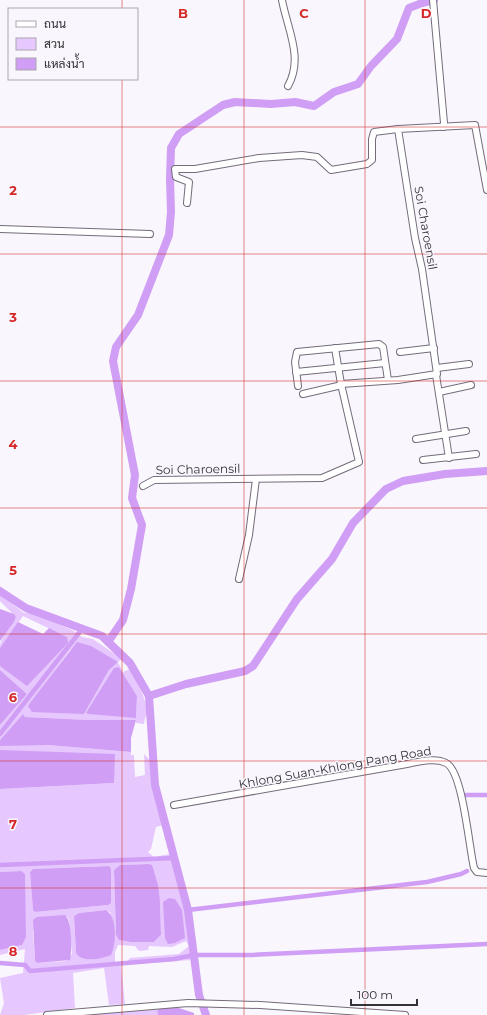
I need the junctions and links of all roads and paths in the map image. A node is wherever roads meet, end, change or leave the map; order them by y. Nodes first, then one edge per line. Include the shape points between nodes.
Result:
1 (282, 0) edge
2 (433, 1) edge
3 (288, 86) dead end
4 (443, 127) junction
5 (398, 129) junction
6 (487, 190) edge
7 (187, 203) dead end
8 (0, 229) edge
9 (150, 234) dead end
10 (335, 348) junction
11 (434, 348) junction
12 (400, 352) dead end
13 (386, 363) junction
14 (469, 364) dead end
15 (338, 368) junction
16 (296, 372) junction
17 (436, 372) junction
18 (388, 380) junction
19 (341, 385) junction
20 (471, 385) dead end
21 (298, 386) dead end
22 (439, 392) junction
23 (303, 394) dead end
24 (466, 431) dead end
25 (446, 435) junction
26 (416, 439) dead end
27 (476, 454) dead end
28 (449, 458) junction
29 (423, 460) dead end
30 (256, 479) junction
31 (143, 486) dead end
32 (240, 579) dead end
33 (174, 805) dead end
34 (487, 873) edge
35 (46, 1015) edge
36 (405, 1015) edge

1 - 3 street via 290,27 295,67 295,74
2 - 4 street
4 - 5 street
4 - 6 street via 476,125
5 - 7 street via 374,132 372,160 367,164 331,170 317,157 302,155 259,158 195,169 175,169 176,177 189,182
5 - 11 street, Soi Charoensil
8 - 9 street
10 - 13 street via 380,344
10 - 15 street
10 - 16 street via 297,352
11 - 12 street
11 - 17 street, Soi Charoensil
13 - 15 street
13 - 18 street
14 - 17 street
15 - 16 street
15 - 19 street
16 - 21 street
17 - 18 street
17 - 22 street, Soi Charoensil
18 - 19 street
19 - 23 street
19 - 30 street, Soi Charoensil via 359,462 327,477
20 - 22 street
22 - 25 street, Soi Charoensil
24 - 25 street
25 - 26 street
25 - 28 street, Soi Charoensil
27 - 28 street
28 - 29 street
30 - 31 street, Soi Charoensil via 154,480
30 - 32 street, Soi Charoensil
33 - 34 street, Khlong Suan-Khlong Pang Road via 407,764 445,762 454,771 460,790 474,868 478,872
35 - 36 street via 188,1003

